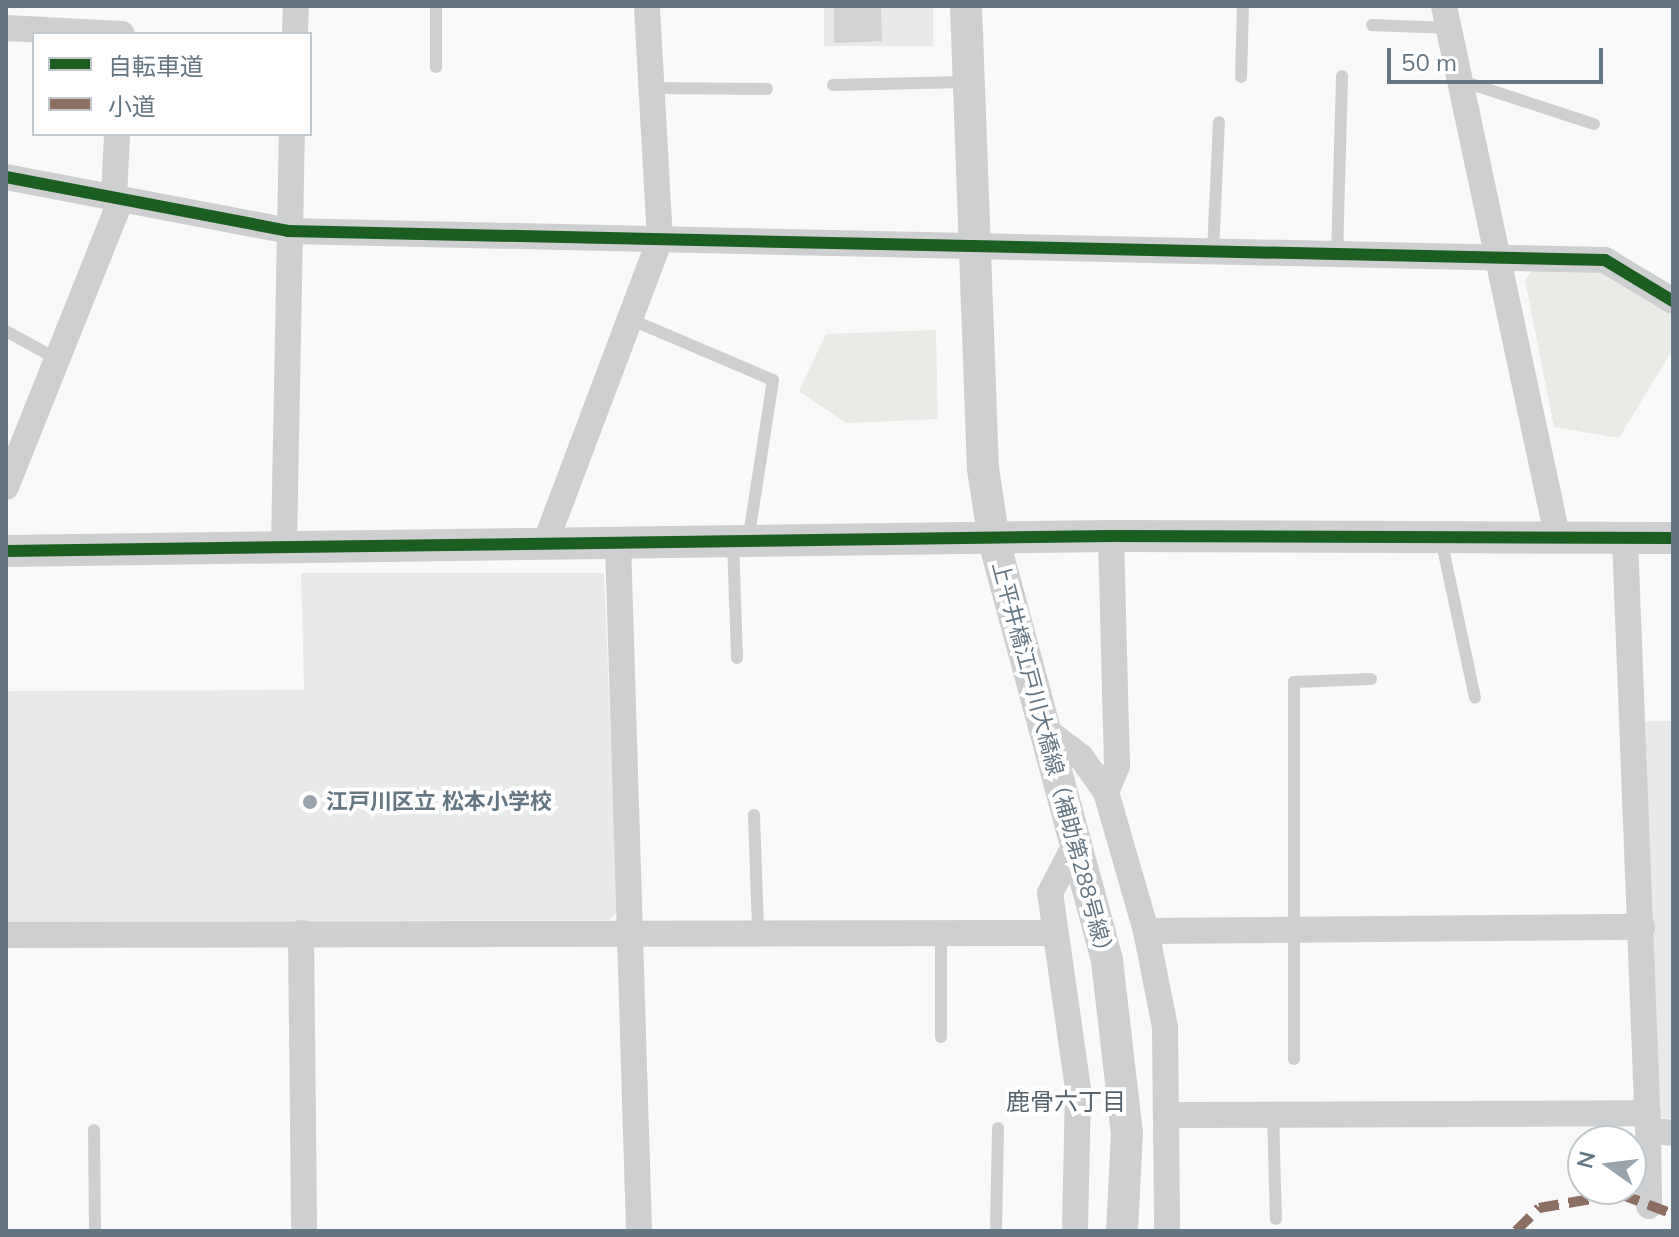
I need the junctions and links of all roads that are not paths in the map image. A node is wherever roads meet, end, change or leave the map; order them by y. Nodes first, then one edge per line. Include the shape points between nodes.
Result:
1 (296, 6) edge
2 (436, 6) edge
3 (647, 6) edge
4 (966, 6) edge
5 (1243, 6) edge
6 (1446, 17) edge
7 (1372, 25) dead end
8 (6, 28) edge
9 (83, 32) edge
10 (295, 32) edge
11 (436, 67) dead end
12 (1342, 76) dead end
13 (1241, 77) dead end
14 (1459, 80) junction
15 (968, 82) junction
16 (833, 85) dead end
17 (650, 88) junction
18 (767, 89) dead end
19 (1219, 122) dead end
20 (1594, 124) dead end
21 (117, 136) edge
22 (292, 136) edge
23 (6, 177) edge
24 (118, 198) junction
25 (288, 231) junction
26 (660, 240) junction
27 (974, 246) junction
28 (1213, 253) junction
29 (1498, 255) junction
30 (1337, 256) junction
31 (1673, 301) edge
32 (632, 320) junction
33 (6, 331) edge
34 (57, 359) junction
35 (6, 487) edge
36 (1111, 536) junction
37 (1673, 538) edge
38 (1441, 539) junction
39 (1558, 540) junction
40 (1625, 540) junction
41 (546, 541) junction
42 (994, 541) junction
43 (740, 542) junction
44 (618, 543) junction
45 (284, 544) junction
46 (6, 551) edge
47 (737, 658) dead end
48 (1371, 679) dead end
49 (1475, 697) dead end
50 (1046, 730) junction
51 (1106, 792) junction
52 (754, 815) dead end
53 (1076, 843) junction
54 (1642, 927) junction
55 (1293, 928) junction
56 (1146, 931) junction
57 (628, 932) junction
58 (758, 932) junction
59 (941, 932) junction
60 (301, 933) junction
61 (1053, 933) junction
62 (6, 935) edge
63 (941, 1037) dead end
64 (1294, 1059) dead end
65 (1273, 1114) junction
66 (1171, 1115) junction
67 (1656, 1125) edge
68 (998, 1128) dead end
69 (94, 1130) dead end
70 (1649, 1206) dead end
71 (1276, 1219) dead end
72 (1122, 1229) edge
73 (95, 1231) edge
74 (304, 1231) edge
75 (639, 1231) edge
76 (996, 1231) edge
77 (1075, 1231) edge
78 (1167, 1231) edge

1 - 10 street
2 - 11 lane
3 - 17 street
4 - 15 street, 上平井橋江戸川大橋線（補助第288号線）
5 - 13 lane
6 - 7 lane
6 - 14 street
8 - 9 street
12 - 30 lane
14 - 20 lane
14 - 29 street
15 - 16 lane
15 - 27 street, 上平井橋江戸川大橋線（補助第288号線）
17 - 18 lane
17 - 26 street
19 - 28 lane
21 - 24 street
22 - 25 street
23 - 24 street
24 - 25 street
24 - 34 street
25 - 26 street
25 - 45 street
26 - 27 street
26 - 32 street
27 - 28 street
27 - 42 street, 上平井橋江戸川大橋線（補助第288号線） via 983,469
28 - 30 street
29 - 30 street
29 - 31 street via 1605,260
29 - 39 street
32 - 41 street
32 - 43 lane via 773,380
33 - 34 lane
34 - 35 street
36 - 38 street
36 - 42 street
36 - 51 street via 1117,766
37 - 40 street
38 - 39 street
38 - 49 lane
39 - 40 street
40 - 54 street
41 - 44 street
41 - 45 street
42 - 43 street
42 - 50 street, 上平井橋江戸川大橋線（補助第288号線）
43 - 44 street
43 - 47 lane
44 - 57 street
45 - 46 street
48 - 55 lane via 1294,682
50 - 51 street via 1081,757
50 - 53 street, 上平井橋江戸川大橋線（補助第288号線）
51 - 56 street
52 - 58 lane
53 - 61 street via 1050,893
53 - 72 street, 上平井橋江戸川大橋線（補助第288号線） via 1119,1045 1127,1133
54 - 55 street
54 - 67 street
55 - 56 street
55 - 64 lane
56 - 66 street via 1165,1027
57 - 58 street
57 - 60 street
57 - 75 street
58 - 59 street
59 - 61 street
59 - 63 lane
60 - 62 street
60 - 74 street
61 - 77 street via 1078,1089
65 - 66 street
65 - 67 street
65 - 71 lane
66 - 78 street
67 - 70 street
68 - 76 lane
69 - 73 lane

